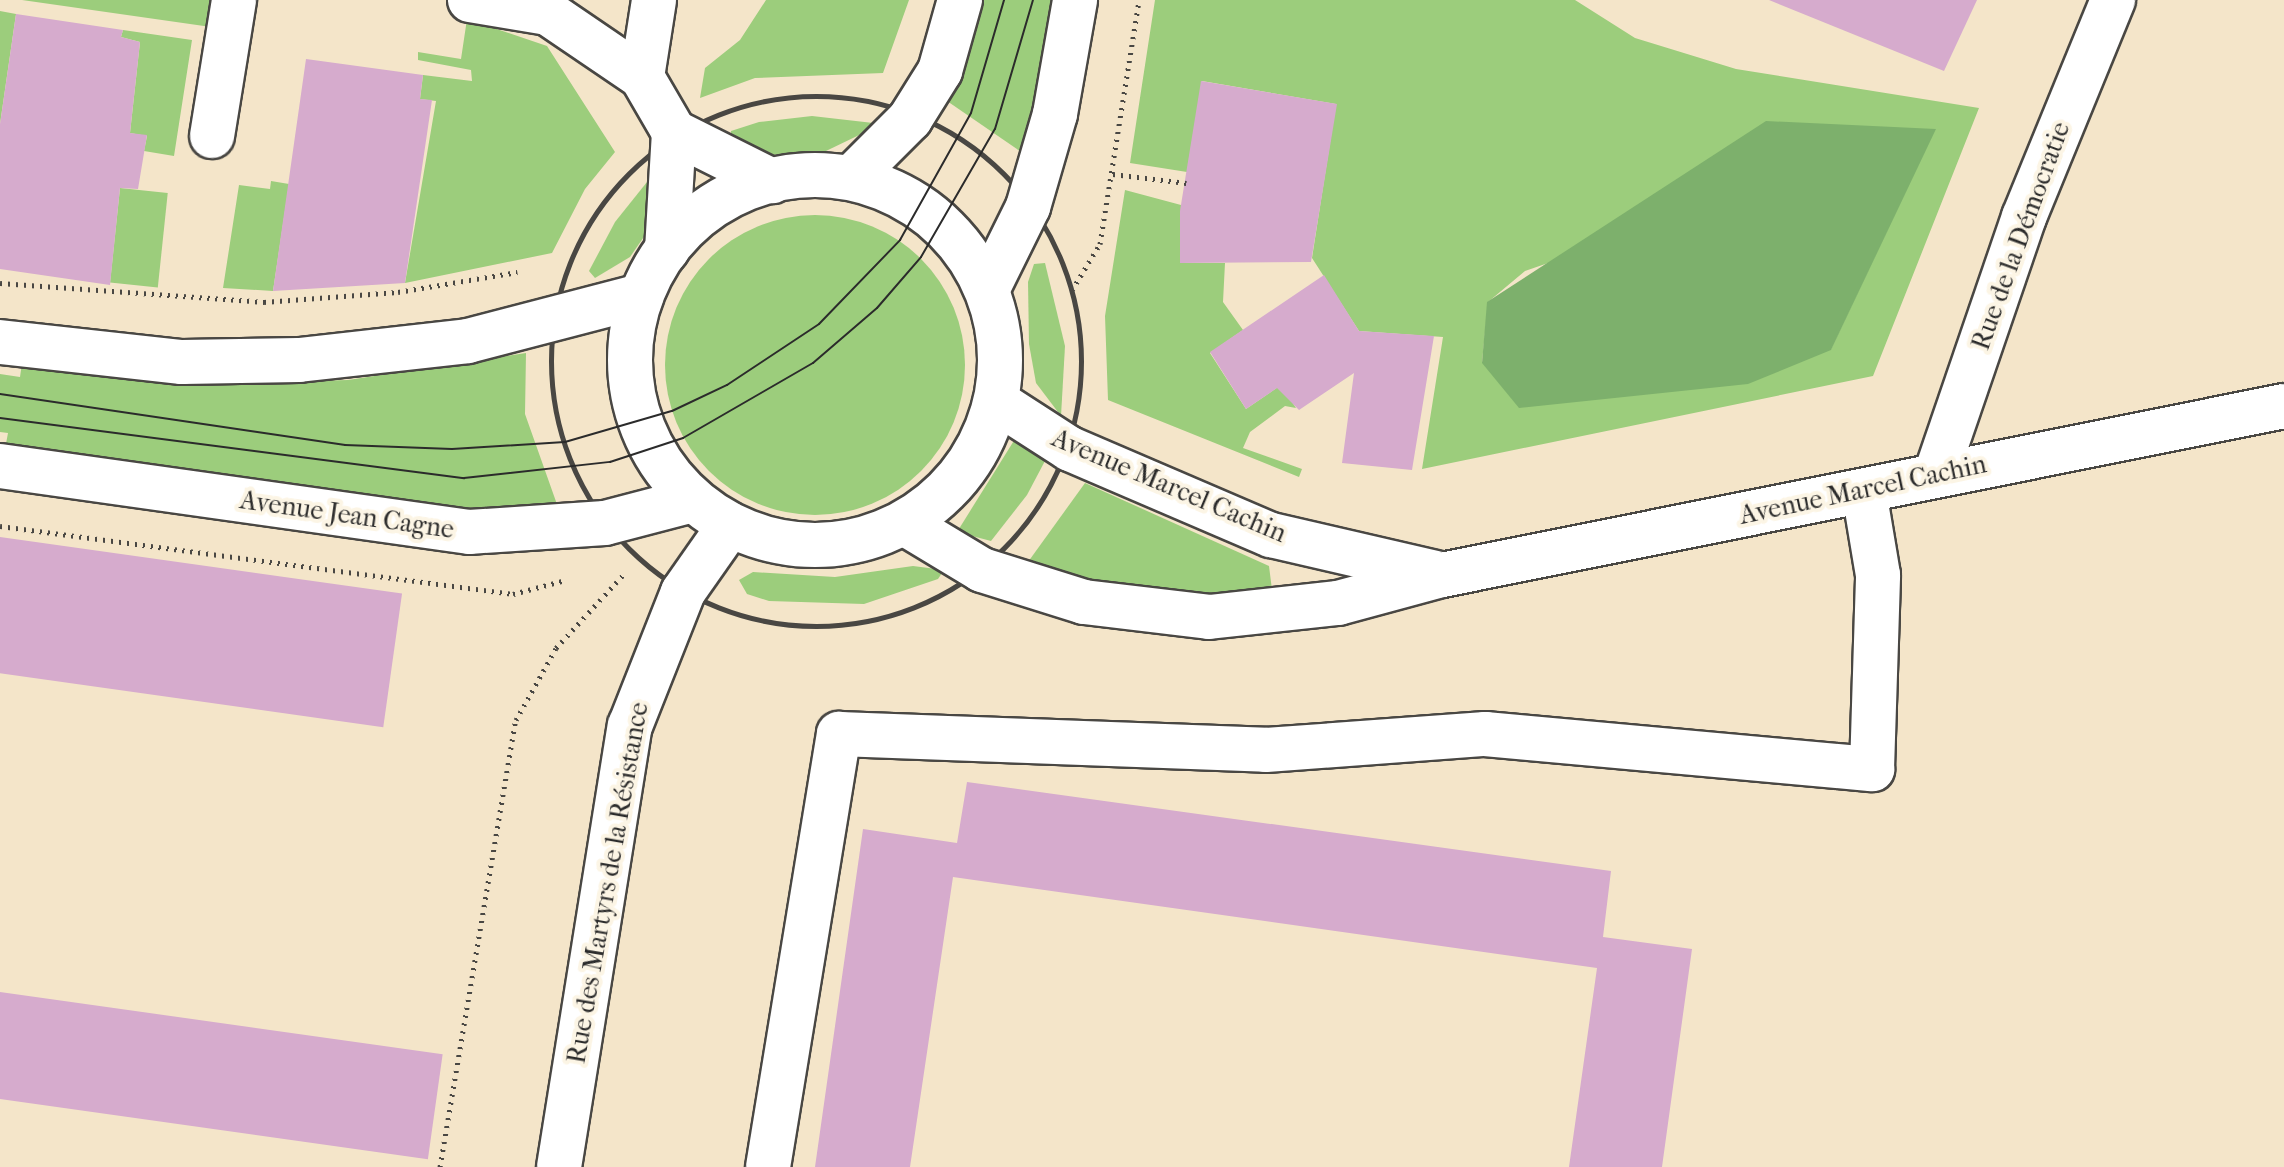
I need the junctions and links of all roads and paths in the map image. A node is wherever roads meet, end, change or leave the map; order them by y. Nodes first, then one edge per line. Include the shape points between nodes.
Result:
1 (234, 0) edge
2 (470, 0) edge
3 (654, 0) edge
4 (960, 0) edge
5 (1075, 0) edge
6 (1139, 0) edge
7 (2113, 0) edge
8 (642, 77) junction
9 (910, 119) junction
10 (674, 132) junction
11 (212, 136) dead end
12 (1113, 174) junction
13 (853, 176) junction
14 (772, 181) junction
15 (1186, 183) dead end
16 (1028, 207) junction
17 (667, 250) junction
18 (569, 263) junction
19 (553, 265) dead end
20 (522, 271) dead end
21 (0, 283) edge
22 (987, 290) junction
23 (1072, 290) junction
24 (641, 296) junction
25 (560, 318) junction
26 (0, 342) edge
27 (997, 402) junction
28 (2284, 406) edge
29 (1070, 449) junction
30 (0, 466) edge
31 (1936, 474) junction
32 (1864, 491) junction
33 (693, 500) junction
34 (605, 523) junction
35 (904, 523) junction
36 (730, 525) junction
37 (636, 560) junction
38 (982, 570) junction
39 (1442, 575) junction
40 (683, 592) junction
41 (440, 1167) edge
42 (559, 1167) edge
43 (768, 1167) edge

1 - 11 street
2 - 8 street via 548,13
3 - 8 street
4 - 9 street via 940,71
5 - 16 street via 1055,114
6 - 12 path
7 - 31 street, Rue de la Démocratie via 2024,217
8 - 10 street
9 - 10 path via 887,98 791,94 719,110
9 - 13 street
9 - 16 path via 968,150
10 - 14 street
10 - 17 street
10 - 18 path via 612,185
12 - 15 path
12 - 23 path via 1100,244
13 - 14 street
13 - 22 street via 932,217
14 - 17 street via 705,212
16 - 22 street
16 - 23 path
17 - 24 street
18 - 19 path
18 - 25 path
20 - 21 path via 398,292 264,302
22 - 27 street via 1000,345
23 - 29 path via 1082,383
24 - 25 street
24 - 33 street via 630,339 636,411 663,464
25 - 26 street via 468,341 299,360 182,362
25 - 34 path via 553,388 560,421
27 - 29 street, Avenue Marcel Cachin
27 - 35 street via 963,472
28 - 31 street, Avenue Marcel Cachin
29 - 38 path via 1039,509
29 - 39 street, Avenue Marcel Cachin via 1271,535
30 - 34 street, Avenue Jean Cagne via 469,532
31 - 32 street, Avenue Marcel Cachin
32 - 39 street, Avenue Marcel Cachin
32 - 43 street via 1878,575 1872,769 1485,734 1266,750 839,734
33 - 34 street, Avenue Jean Cagne
33 - 36 street
34 - 37 path
35 - 36 street via 818,546 773,541
35 - 38 street, Avenue Marcel Cachin
36 - 40 street, Rue des Martyrs de la Résistance
37 - 40 path
37 - 41 path via 556,648 516,720
38 - 39 street, Avenue Marcel Cachin via 1084,602 1209,617 1338,603
38 - 40 path via 917,607 850,623 788,622
40 - 42 street, Rue des Martyrs de la Résistance via 630,726

